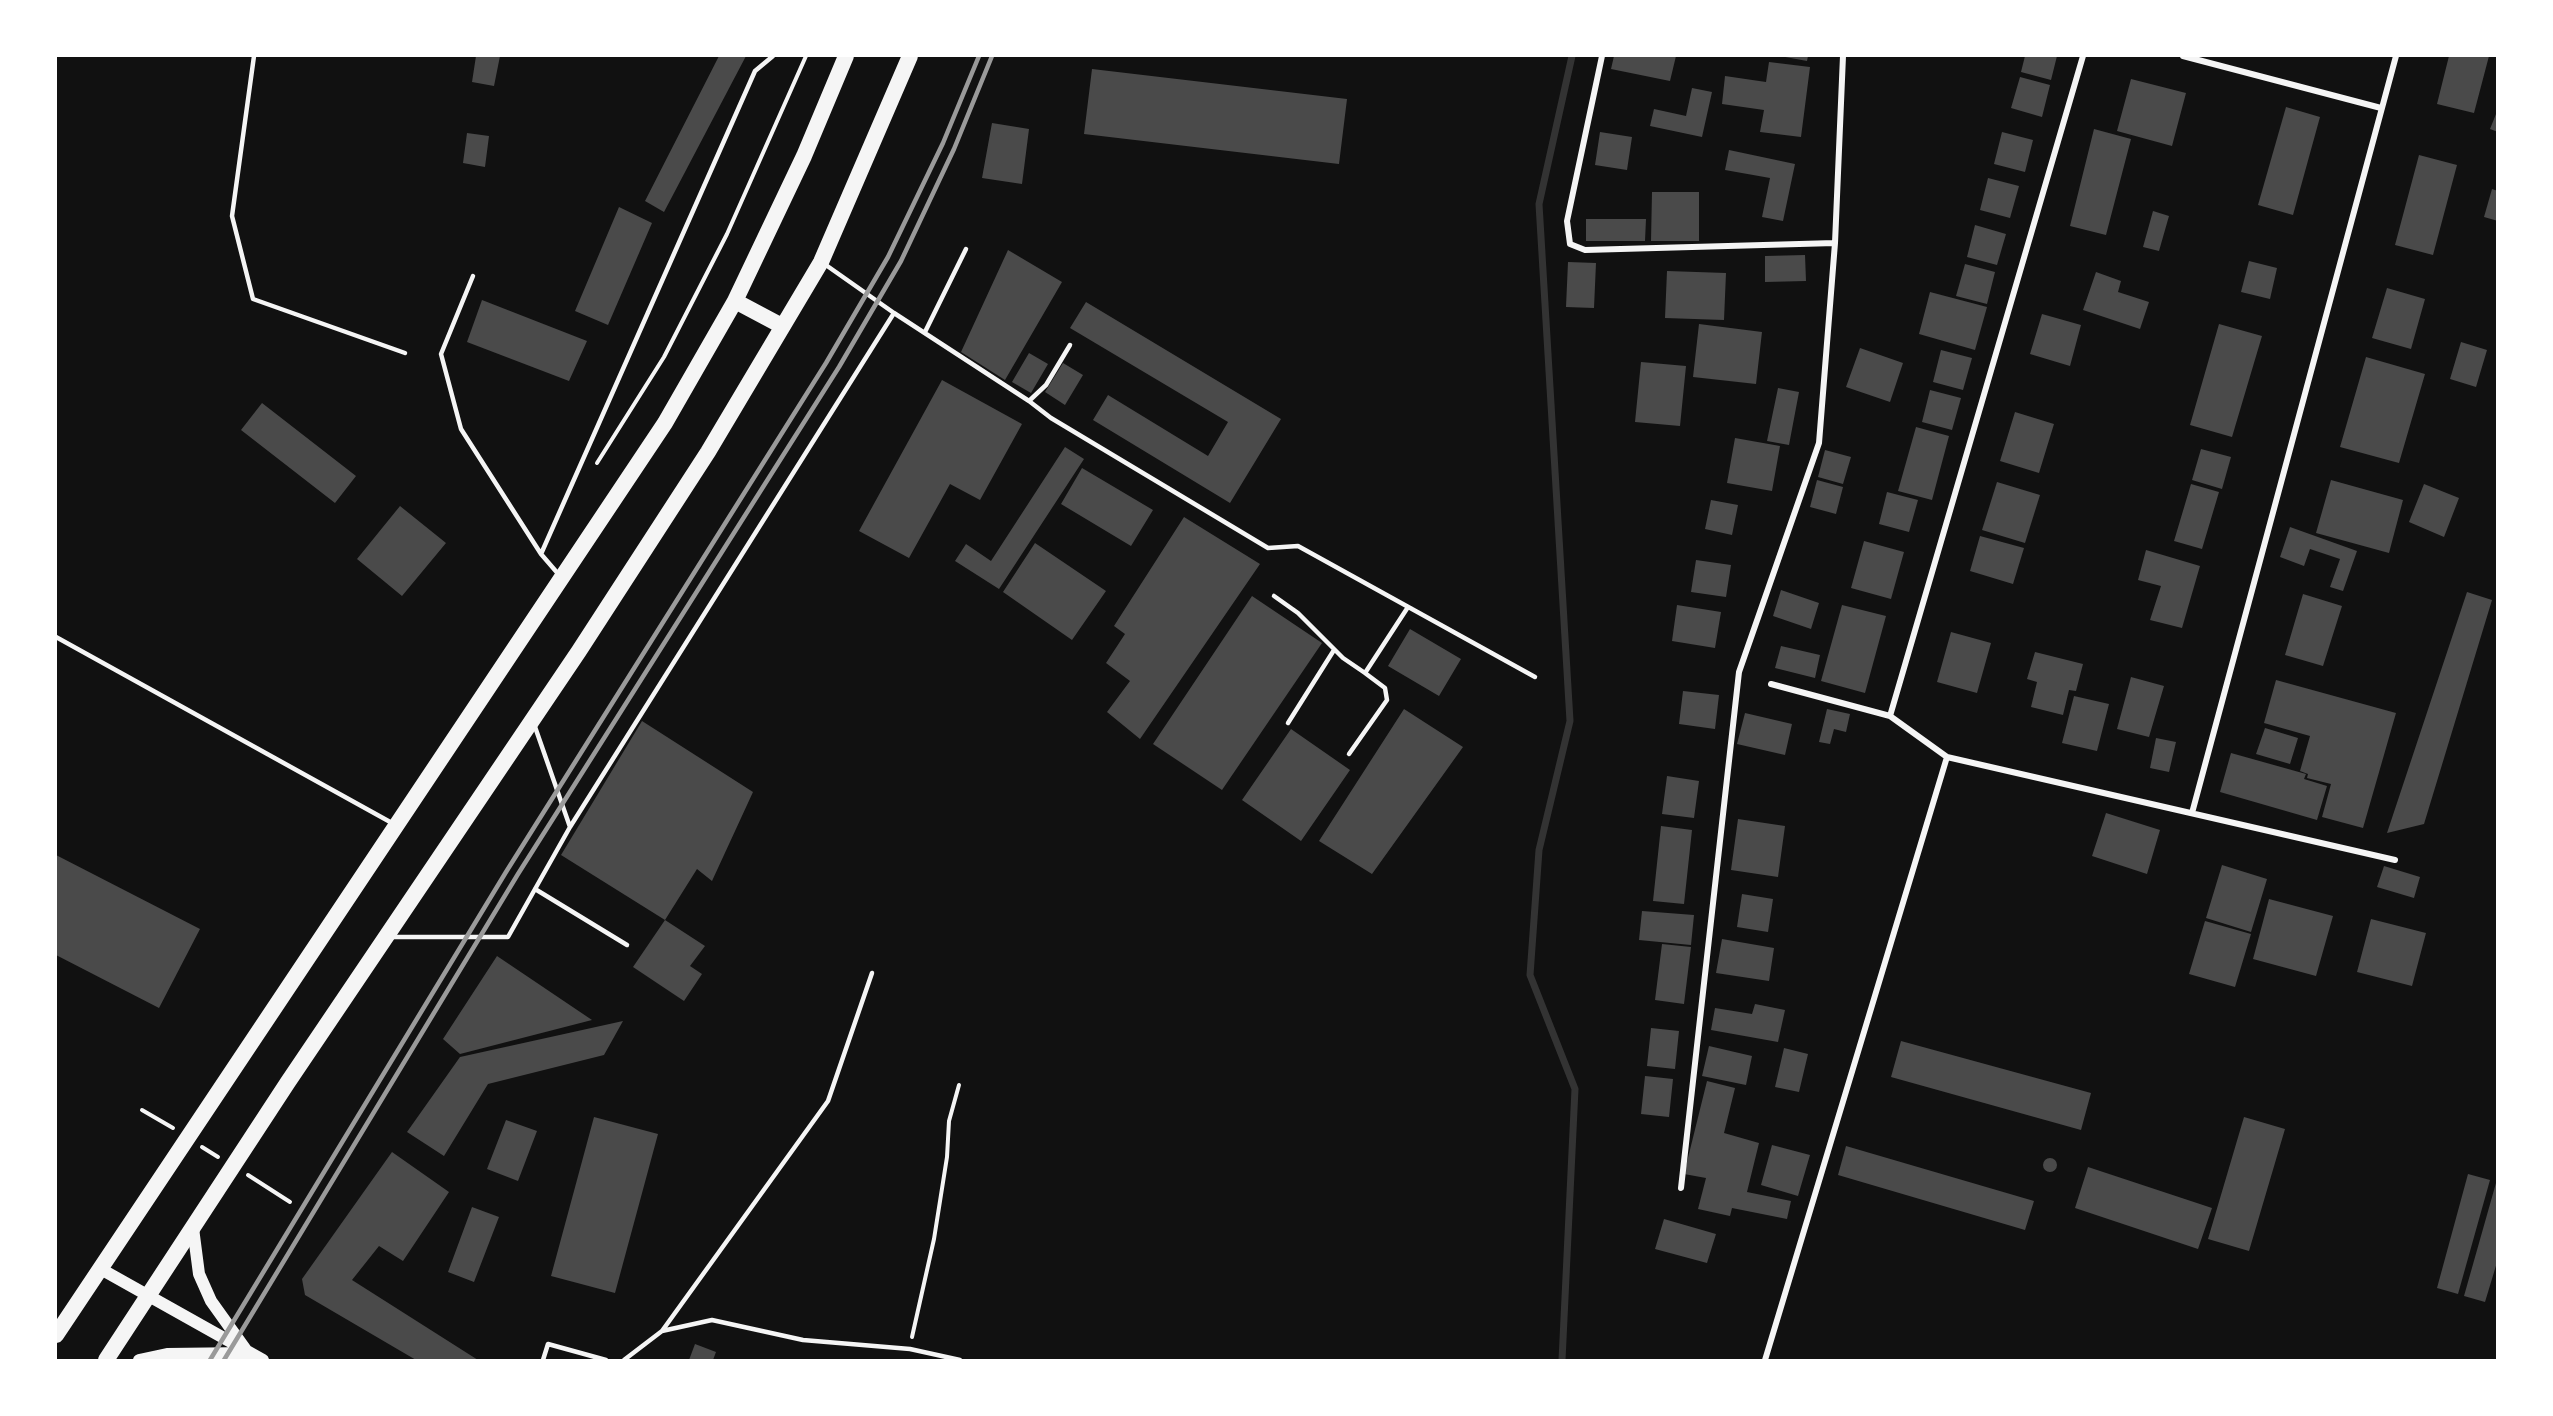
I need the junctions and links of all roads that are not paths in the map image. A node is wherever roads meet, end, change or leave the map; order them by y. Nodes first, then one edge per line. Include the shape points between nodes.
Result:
1 (254, 56) edge
2 (773, 56) edge
3 (846, 56) edge
4 (910, 56) edge
5 (1602, 56) edge
6 (1843, 56) edge
7 (2083, 56) edge
8 (2183, 56) edge
9 (2396, 56) edge
10 (2381, 108) junction
11 (1835, 243) junction
12 (966, 249) dead end
13 (822, 262) junction
14 (473, 276) dead end
15 (735, 301) junction
16 (894, 313) junction
17 (782, 326) junction
18 (925, 332) junction
19 (1070, 345) dead end
20 (405, 353) dead end
21 (1029, 401) junction
22 (541, 554) junction
23 (562, 578) junction
24 (1274, 596) dead end
25 (1408, 607) junction
26 (56, 637) edge
27 (1334, 650) junction
28 (1365, 673) junction
29 (1535, 678) dead end
30 (1771, 684) dead end
31 (1890, 716) junction
32 (532, 719) junction
33 (1288, 723) dead end
34 (1349, 753) dead end
35 (1947, 757) junction
36 (2192, 813) junction
37 (396, 826) junction
38 (570, 827) junction
39 (2395, 860) dead end
40 (535, 889) junction
41 (385, 938) junction
42 (627, 945) dead end
43 (872, 973) dead end
44 (1681, 1188) dead end
45 (193, 1228) junction
46 (99, 1268) junction
47 (148, 1296) junction
48 (662, 1331) junction
49 (56, 1335) edge
50 (249, 1353) junction
51 (106, 1360) edge
52 (139, 1360) edge
53 (263, 1360) edge
54 (543, 1360) edge
55 (606, 1360) edge
56 (624, 1360) edge
57 (960, 1360) edge
58 (1766, 1360) edge

1 - 20 lane via 232,216 253,299
2 - 22 lane via 754,71
3 - 15 highway via 804,156
4 - 13 highway
5 - 11 street via 1567,221 1570,244 1585,250
6 - 11 street
7 - 31 street
8 - 10 street
9 - 10 street
10 - 36 street
11 - 44 street via 1819,443 1739,672
12 - 18 lane
13 - 16 lane
13 - 17 highway
14 - 22 lane via 441,354 461,429
15 - 17 highway
15 - 23 highway via 665,423
16 - 18 lane
16 - 38 lane
17 - 32 highway via 708,452
18 - 21 lane
19 - 21 lane via 1046,385
21 - 25 lane via 1268,548 1298,546
22 - 23 lane
23 - 37 highway
24 - 27 lane via 1298,613
25 - 28 lane
25 - 29 lane
26 - 37 lane
27 - 28 lane
27 - 33 lane
28 - 34 lane via 1385,687 1387,700
30 - 31 street
31 - 35 street
32 - 38 lane
32 - 41 highway
35 - 36 street
35 - 58 street
36 - 39 street
37 - 46 highway
38 - 40 lane
40 - 41 lane via 508,937
40 - 42 lane
41 - 45 highway
43 - 48 lane via 828,1101
45 - 47 highway
45 - 50 main road via 199,1274 211,1301
46 - 47 main road
46 - 49 highway
47 - 50 main road
47 - 51 highway
48 - 56 lane
48 - 57 lane via 712,1320 803,1341 910,1349
50 - 52 main road via 167,1354
50 - 53 main road
54 - 55 lane via 548,1344

